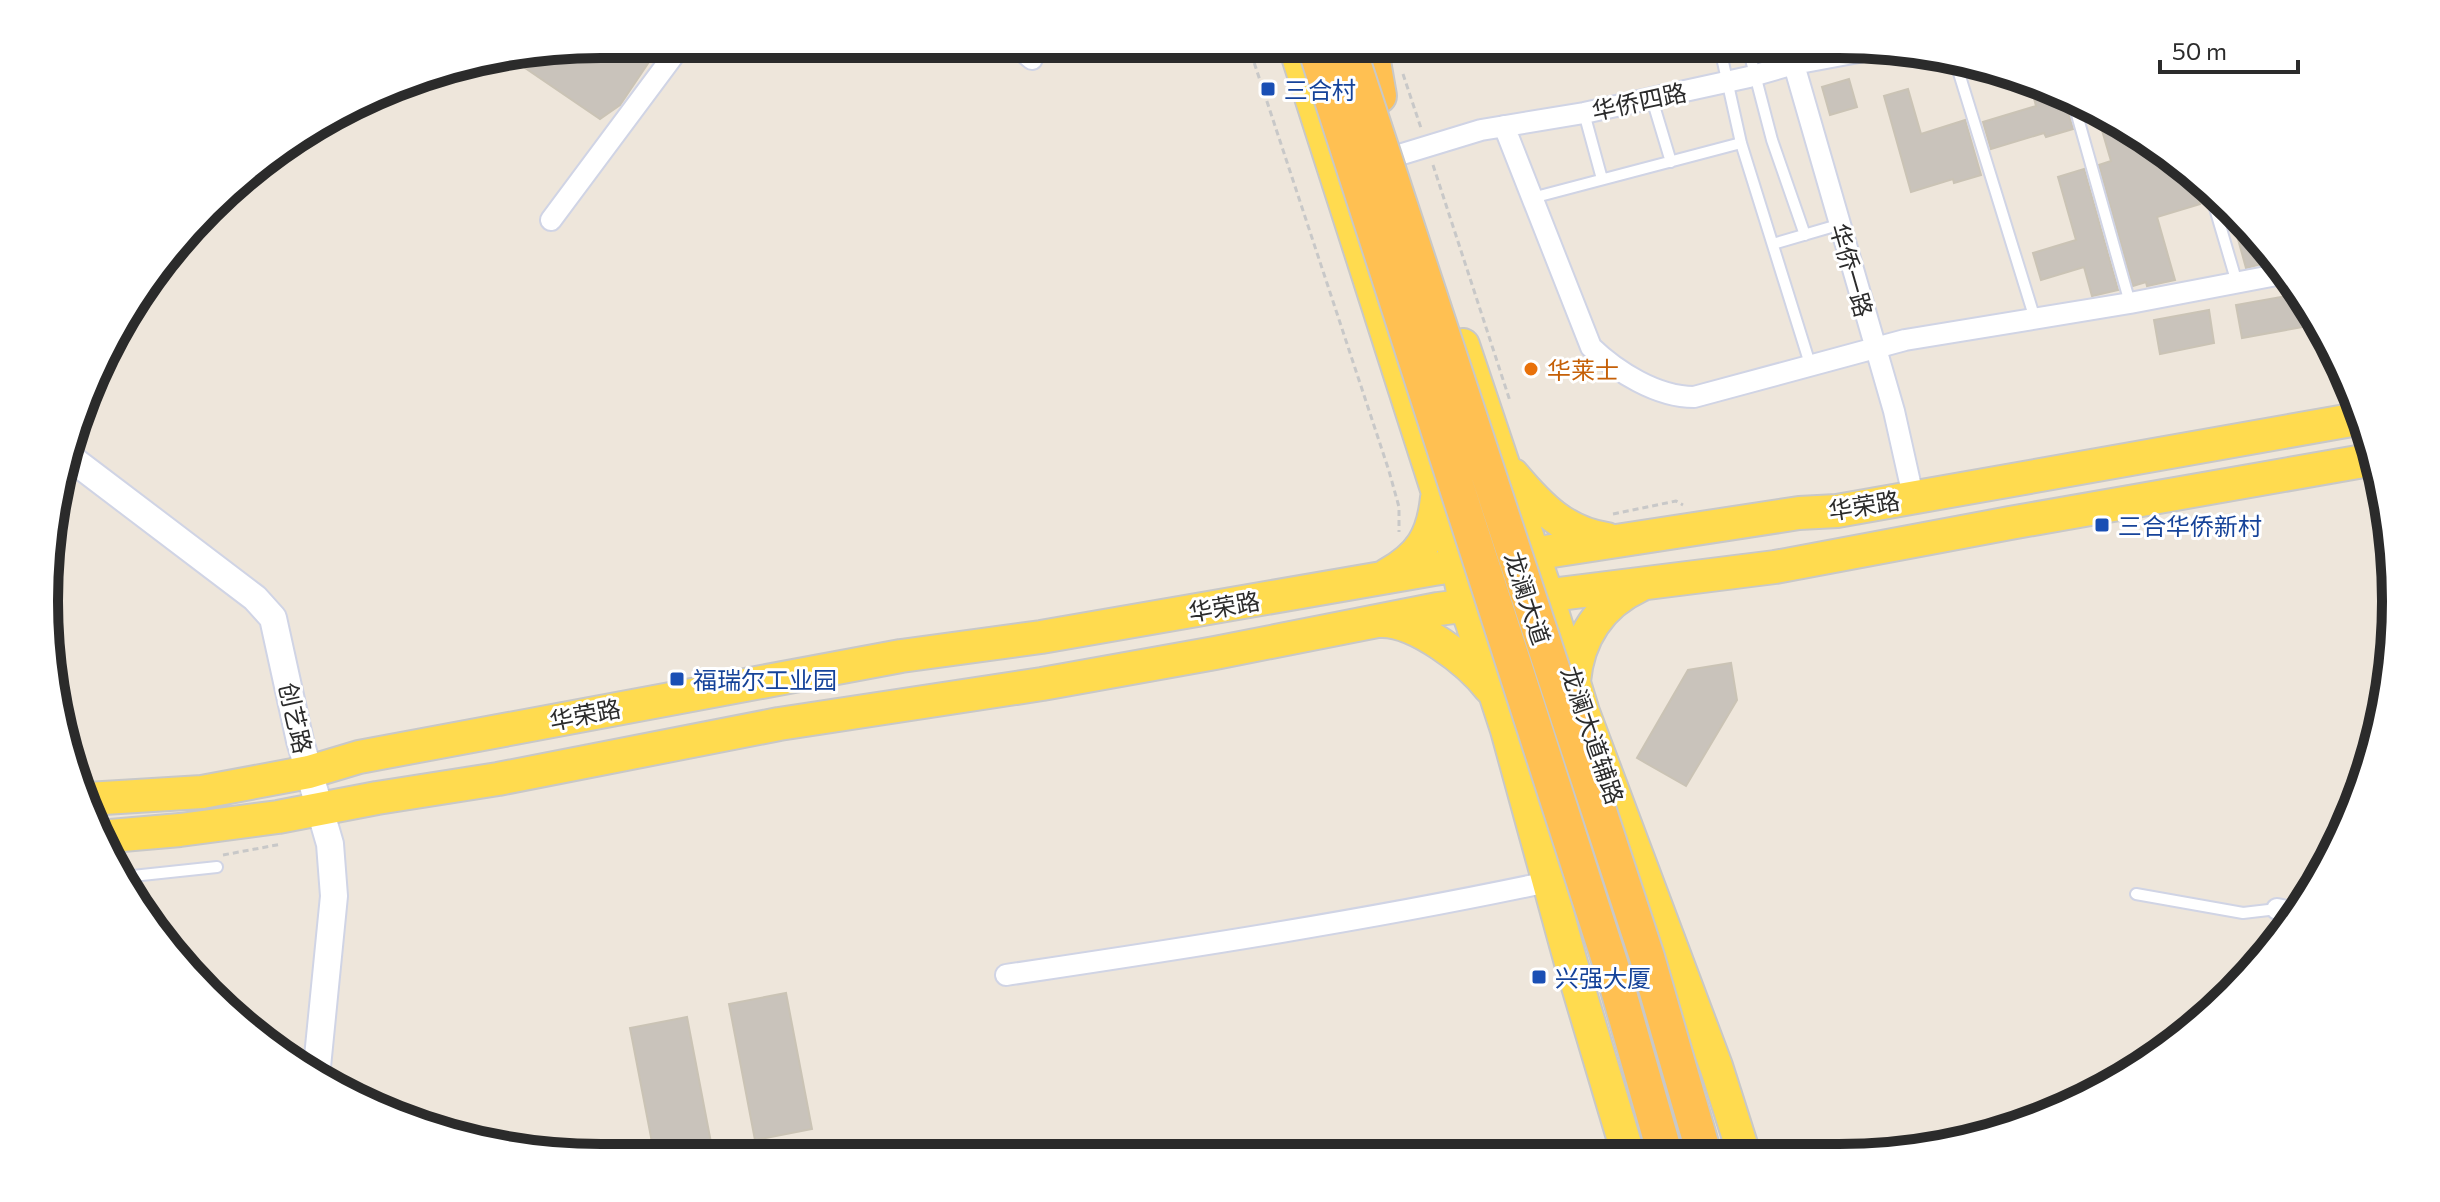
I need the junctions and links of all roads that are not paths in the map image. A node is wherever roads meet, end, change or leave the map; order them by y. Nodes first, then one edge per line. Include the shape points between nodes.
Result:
1 (672, 58) edge
2 (1298, 58) edge
3 (1319, 58) edge
4 (1354, 58) edge
5 (1357, 58) edge
6 (1372, 58) edge
7 (1722, 58) edge
8 (1750, 58) edge
9 (1792, 58) edge
10 (1826, 58) edge
11 (1794, 64) junction
12 (1958, 71) edge
13 (1754, 76) junction
14 (1728, 82) junction
15 (1379, 96) junction
16 (1652, 99) junction
17 (1584, 113) junction
18 (2076, 113) edge
19 (1504, 126) junction
20 (1741, 143) junction
21 (1399, 155) junction
22 (1671, 162) junction
23 (1602, 179) junction
24 (1532, 198) junction
25 (2216, 210) edge
26 (551, 220) dead end
27 (1838, 225) junction
28 (1805, 235) junction
29 (1773, 244) junction
30 (2274, 276) edge
31 (2237, 283) junction
32 (2130, 303) junction
33 (2035, 319) junction
34 (1875, 348) junction
35 (1810, 364) junction
36 (2351, 420) edge
37 (2363, 461) edge
38 (76, 462) edge
39 (1505, 467) junction
40 (1437, 494) junction
41 (1913, 496) junction
42 (1610, 529) junction
43 (1533, 555) junction
44 (1458, 566) junction
45 (1381, 579) junction
46 (1644, 584) junction
47 (1547, 595) junction
48 (1466, 605) junction
49 (1375, 621) junction
50 (1493, 692) junction
51 (1578, 698) junction
52 (1507, 730) junction
53 (309, 772) junction
54 (95, 799) edge
55 (318, 810) junction
56 (112, 836) edge
57 (218, 861) road end
58 (133, 875) edge
59 (1548, 882) junction
60 (2136, 894) dead end
61 (2284, 911) edge
62 (1006, 975) dead end
63 (317, 1064) edge
64 (1625, 1144) edge
65 (1662, 1144) edge
66 (1701, 1144) edge
67 (1741, 1144) edge

1 - 26 street
2 - 40 main road
3 - 65 highway, 龙澜大道, bridge via 1613,972
4 - 66 highway, 龙澜大道, bridge via 1647,957
5 - 15 main road, 龙澜大道辅路
6 - 15 highway
7 - 14 lane
8 - 13 lane
9 - 11 street, 华侨一路
10 - 11 street, 华侨四路
11 - 13 street, 华侨四路
11 - 27 street, 华侨一路
12 - 33 lane
13 - 14 street, 华侨四路
13 - 28 lane
14 - 16 street, 华侨四路
14 - 20 lane
15 - 21 main road, 龙澜大道辅路
16 - 17 street, 华侨四路
16 - 22 lane
17 - 19 street, 华侨四路
17 - 23 lane
18 - 32 lane
19 - 21 street, 华侨四路
19 - 24 street
20 - 22 lane
20 - 29 lane
21 - 39 main road, 龙澜大道辅路
22 - 23 lane
23 - 24 lane
24 - 35 street via 1591,347 1603,359 1675,397 1694,397
25 - 31 lane
27 - 28 lane
27 - 34 street, 华侨一路
28 - 29 lane
29 - 35 lane
30 - 31 street
31 - 32 street
32 - 33 street
33 - 34 street
34 - 35 street
34 - 41 street, 华侨一路
36 - 41 main road, 华荣路
37 - 46 main road, 华荣路 via 1775,567
38 - 53 street, 创艺路 via 266,607 278,636
39 - 40 main road via 1504,488 1479,506 1450,503
39 - 42 main road via 1552,517 1584,534
39 - 43 main road, 龙澜大道辅路
40 - 44 main road
40 - 45 main road via 1432,530 1424,545
41 - 42 main road, 华荣路 via 1837,511
42 - 43 main road, 华荣路
43 - 44 main road, 华荣路
43 - 47 main road, 龙澜大道辅路
44 - 45 main road, 华荣路
44 - 48 main road
45 - 53 main road, 华荣路 via 886,659 359,757
46 - 47 main road, 华荣路
46 - 51 main road via 1617,599 1590,626 1580,645
47 - 48 main road, 华荣路
47 - 51 main road, 龙澜大道辅路
48 - 49 main road, 华荣路
48 - 50 main road
49 - 50 main road via 1401,623 1420,633 1465,661
49 - 55 main road, 华荣路
50 - 52 main road
51 - 52 main road via 1547,687 1532,689 1511,707
51 - 67 main road, 龙澜大道辅路
52 - 59 main road
53 - 54 main road, 华荣路 via 202,792
53 - 55 street, 创艺路
55 - 56 main road, 华荣路
55 - 63 street, 创艺路 via 330,844 334,896
57 - 58 lane
59 - 62 street
59 - 64 main road
60 - 61 lane via 2243,913

